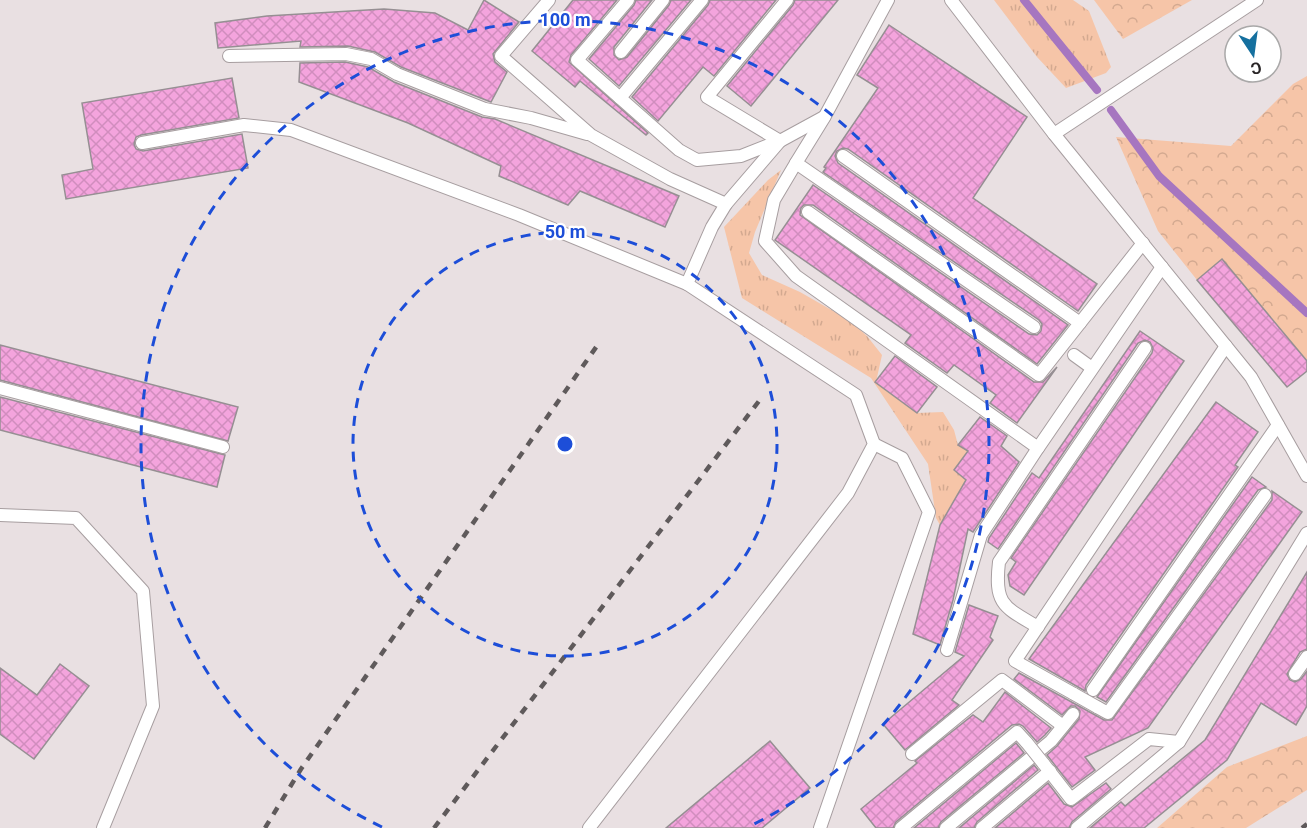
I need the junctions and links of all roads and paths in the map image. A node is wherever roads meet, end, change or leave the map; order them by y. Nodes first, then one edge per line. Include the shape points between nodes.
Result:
1 (549, 0) edge
2 (628, 0) edge
3 (663, 0) edge
4 (702, 0) edge
5 (787, 0) edge
6 (888, 0) edge
7 (951, 0) edge
8 (1257, 0) edge
9 (621, 52) dead end
10 (229, 56) dead end
11 (620, 98) junction
12 (825, 116) junction
13 (1054, 134) junction
14 (591, 135) junction
15 (780, 141) junction
16 (142, 142) dead end
17 (843, 156) dead end
18 (796, 163) junction
19 (726, 204) junction
20 (808, 212) dead end
21 (1143, 243) junction
22 (1162, 267) junction
23 (687, 285) junction
24 (1080, 323) junction
25 (1034, 327) dead end
26 (1226, 346) junction
27 (1145, 348) dead end
28 (1074, 355) dead end
29 (1092, 368) junction
30 (0, 388) edge
31 (1278, 425) junction
32 (874, 444) junction
33 (223, 447) dead end
34 (1038, 448) junction
35 (1307, 476) edge
36 (1265, 495) dead end
37 (0, 515) edge
38 (1307, 533) edge
39 (1038, 627) junction
40 (947, 650) dead end
41 (1307, 657) edge
42 (1295, 674) dead end
43 (1093, 690) dead end
44 (1073, 714) dead end
45 (1064, 726) junction
46 (1179, 742) junction
47 (912, 754) dead end
48 (1047, 767) junction
49 (103, 828) edge
50 (589, 828) edge
51 (820, 828) edge
52 (901, 828) edge
53 (946, 828) edge
54 (982, 828) edge
55 (1077, 828) edge

1 - 14 lane via 501,56
2 - 11 lane via 577,60
3 - 9 lane
4 - 11 lane
5 - 15 lane via 707,97
6 - 12 lane
7 - 13 lane
8 - 13 lane
10 - 14 lane via 346,54 371,59 484,109
11 - 15 lane via 679,150 697,160 741,156
12 - 15 lane
12 - 18 lane
13 - 21 lane
14 - 19 lane via 670,179
15 - 19 lane
16 - 23 lane via 244,125 291,130 519,215
17 - 24 lane
18 - 25 lane
18 - 34 lane via 774,200 765,241 796,276
19 - 23 lane via 712,226
20 - 24 lane via 1039,375
21 - 22 lane
21 - 24 lane
22 - 26 lane
22 - 29 lane
23 - 32 lane via 856,395
26 - 31 lane via 1251,377
26 - 39 lane
27 - 39 lane via 999,562 998,596 1010,610
28 - 29 lane
29 - 34 lane
30 - 33 lane
31 - 35 lane
31 - 43 lane
32 - 50 lane via 848,493
32 - 51 lane via 902,458 929,512
34 - 40 lane via 981,535
36 - 39 lane, bridge via 1108,713 1015,661
37 - 49 lane via 76,518 143,591 153,706
38 - 46 lane
41 - 42 lane
44 - 45 lane
45 - 47 lane via 1002,680
45 - 53 lane
46 - 48 lane via 1149,739 1071,799
46 - 55 lane
48 - 52 lane, bridge via 1017,732
48 - 54 lane

